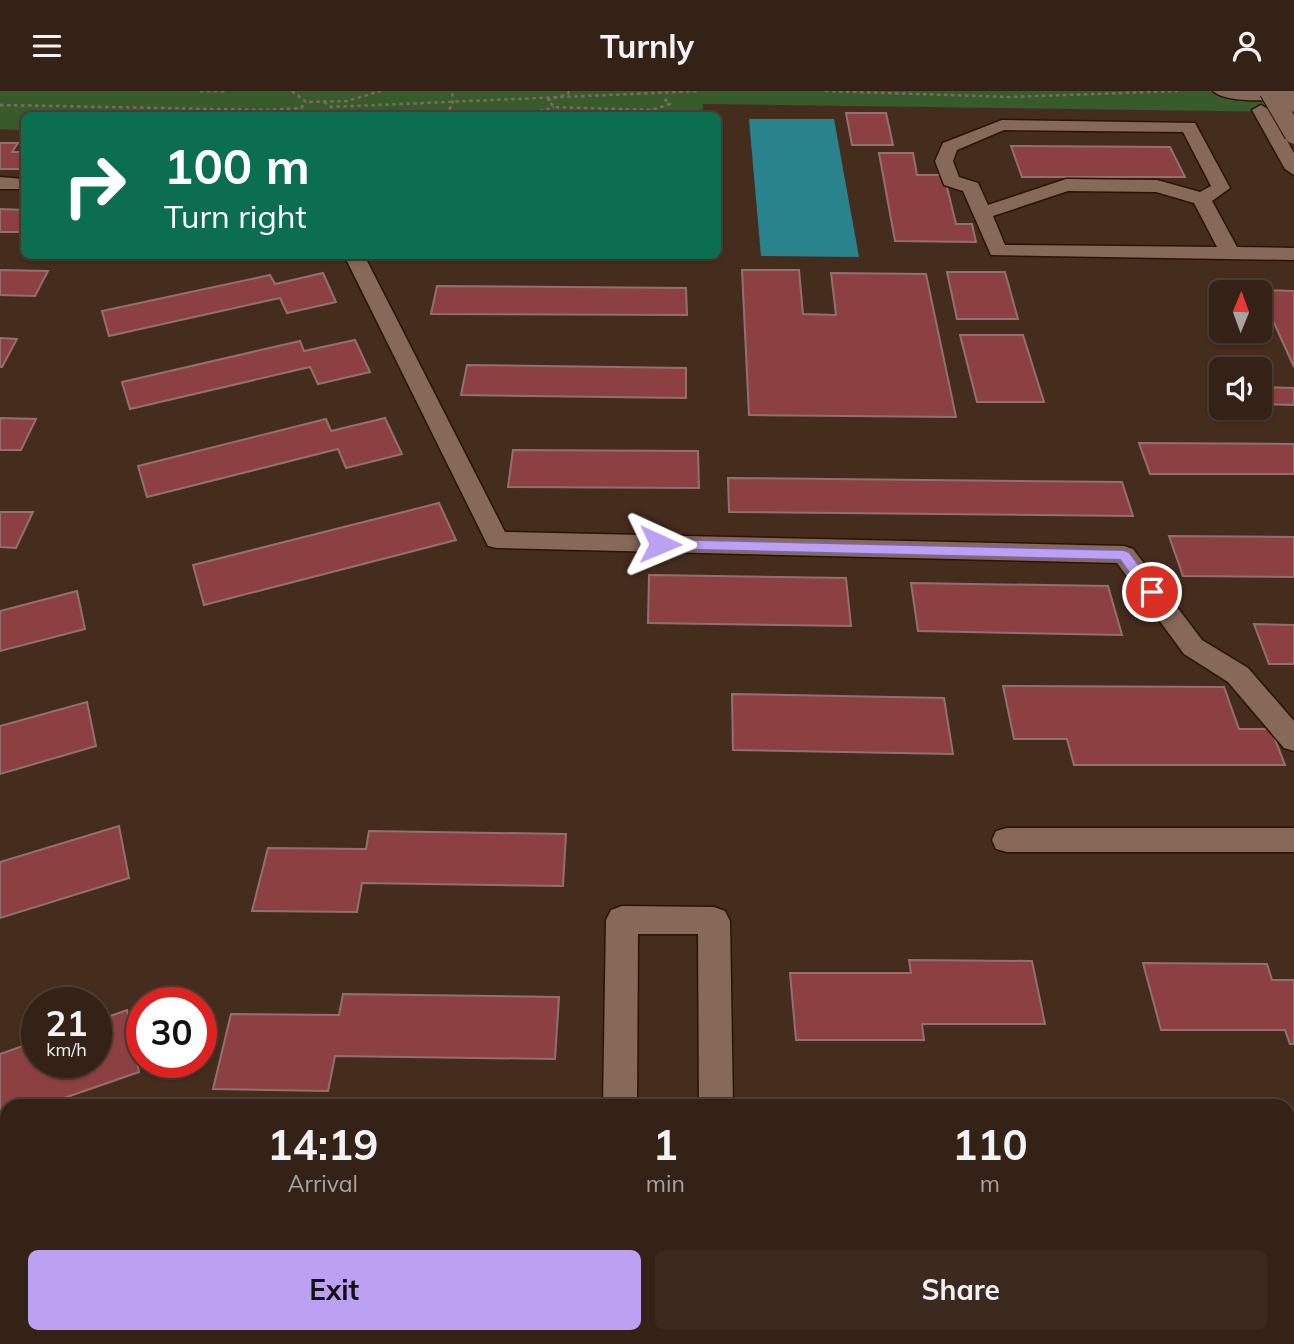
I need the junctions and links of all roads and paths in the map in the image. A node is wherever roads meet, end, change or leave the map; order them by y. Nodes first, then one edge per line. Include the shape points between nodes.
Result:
1 (200, 91) edge
2 (228, 91) edge
3 (292, 91) edge
4 (381, 91) edge
5 (452, 91) edge
6 (569, 91) edge
7 (700, 91) edge
8 (825, 91) edge
9 (1178, 91) edge
10 (1222, 91) edge
11 (1269, 91) edge
12 (1289, 91) edge
13 (897, 93) edge
14 (661, 96) junction
15 (1294, 96) edge
16 (548, 100) junction
17 (324, 102) junction
18 (306, 103) junction
19 (453, 104) junction
20 (0, 105) edge
21 (554, 107) junction
22 (1261, 110) dead end
23 (446, 112) edge
24 (536, 112) edge
25 (1294, 134) edge
26 (1294, 169) edge
27 (0, 183) edge
28 (21, 184) edge
29 (1202, 199) junction
30 (982, 213) junction
31 (1230, 253) junction
32 (1294, 254) edge
33 (356, 259) edge
34 (1294, 740) edge
35 (1007, 839) dead end
36 (1294, 840) edge
37 (620, 1099) edge
38 (716, 1099) edge

1 - 2 path
3 - 18 path
4 - 17 path
5 - 19 path
6 - 16 path
7 - 14 path
8 - 13 path
9 - 13 path via 1010,97
10 - 15 street
11 - 25 street, bridge
12 - 15 main road, bridge
14 - 16 path
14 - 21 path via 670,104 652,110
16 - 19 path
16 - 21 path
17 - 18 path
17 - 19 path via 331,107
18 - 20 path via 301,108 268,110
19 - 23 path
21 - 24 path
22 - 26 street
27 - 28 street
29 - 30 street via 1157,186 1066,185
29 - 30 street via 1221,188 1189,127 1002,125 949,147 944,161 951,181 971,187
29 - 31 street
30 - 31 street via 998,251
31 - 32 street
33 - 34 street via 497,540 1124,555 1193,647 1238,675
35 - 36 street
37 - 38 street via 622,920 714,921

